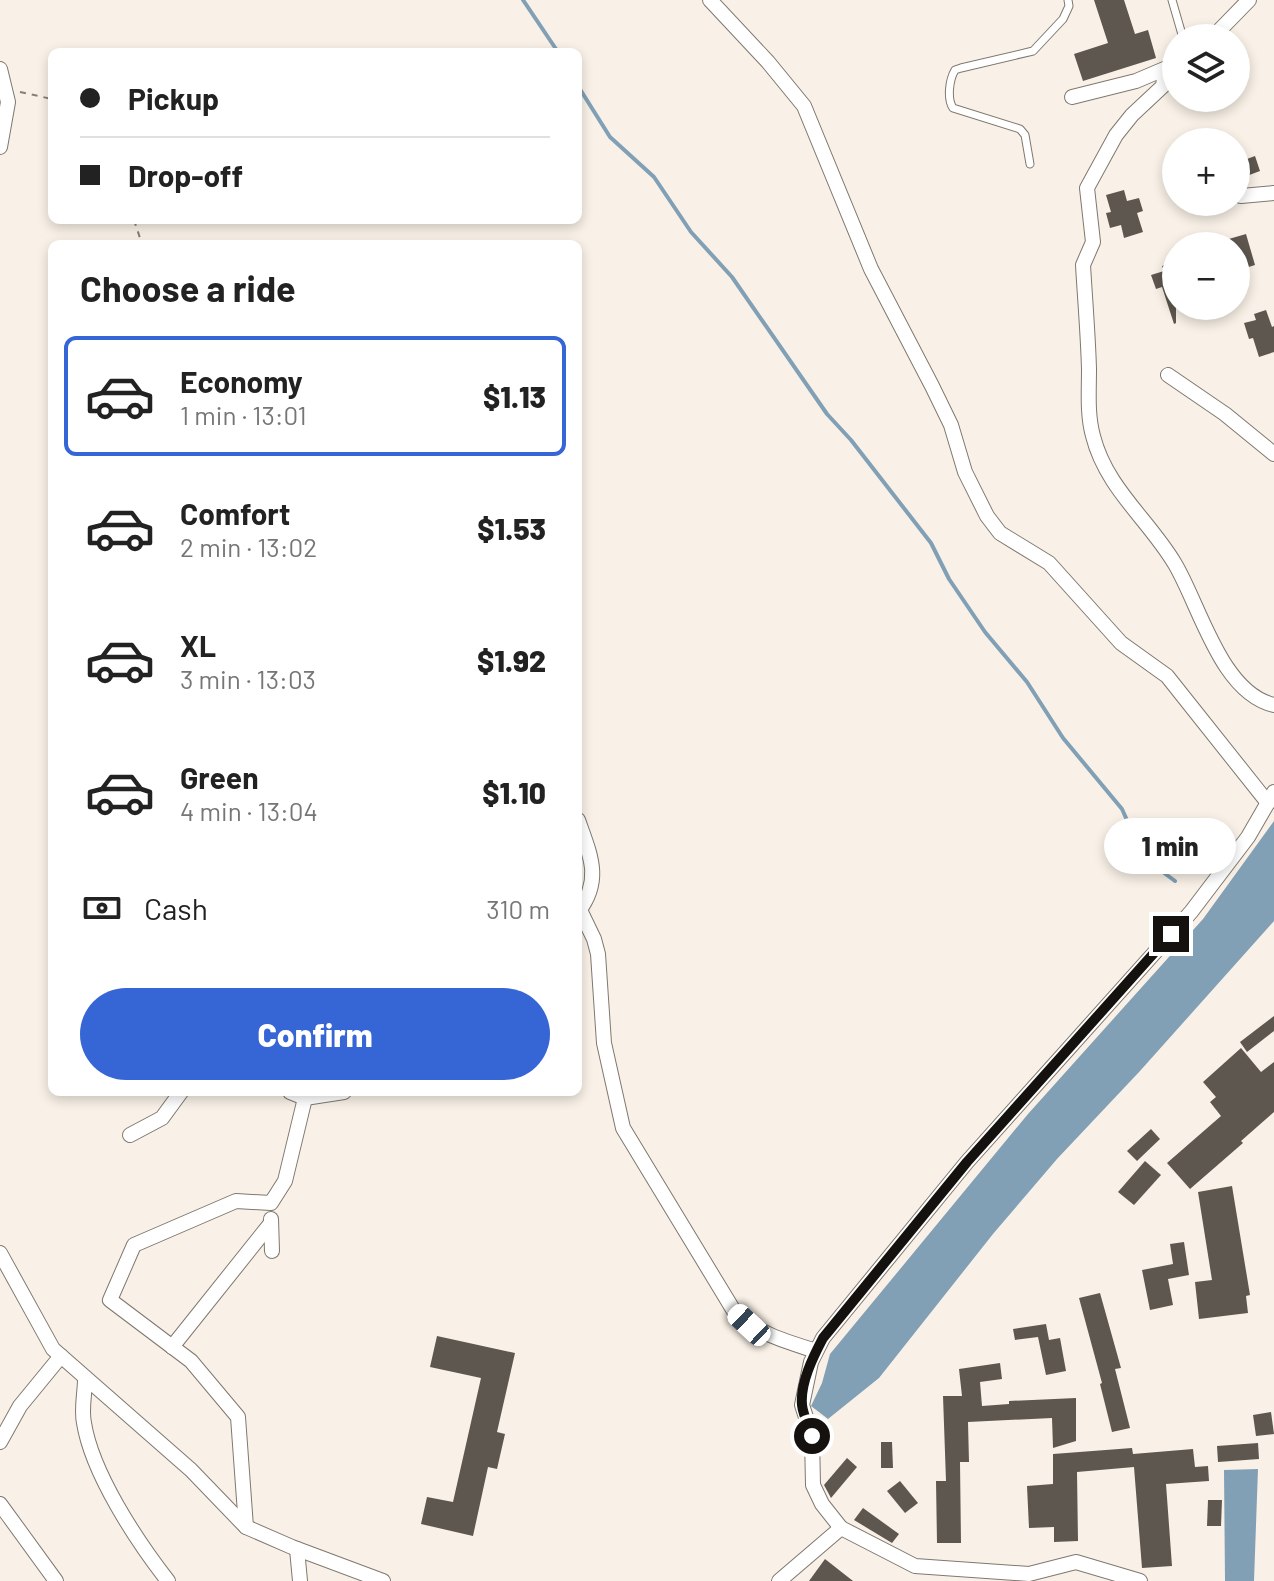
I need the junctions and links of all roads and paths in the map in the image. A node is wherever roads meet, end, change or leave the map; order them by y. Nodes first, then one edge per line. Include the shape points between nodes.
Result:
1 (710, 0) edge
2 (1068, 0) edge
3 (1172, 0) edge
4 (1249, 0) edge
5 (1179, 24) edge
6 (1226, 24) edge
7 (0, 69) edge
8 (1162, 70) edge
9 (1162, 87) edge
10 (7, 90) junction
11 (1072, 97) dead end
12 (48, 98) edge
13 (0, 147) edge
14 (1030, 164) dead end
15 (1274, 193) edge
16 (1250, 195) edge
17 (1168, 375) dead end
18 (1274, 454) edge
19 (1274, 705) edge
20 (1271, 798) edge
21 (582, 833) edge
22 (582, 907) edge
23 (582, 917) edge
24 (178, 1096) edge
25 (300, 1096) edge
26 (318, 1096) edge
27 (305, 1098) junction
28 (130, 1135) dead end
29 (271, 1203) junction
30 (271, 1223) junction
31 (272, 1251) dead end
32 (0, 1253) edge
33 (172, 1347) junction
34 (816, 1351) junction
35 (61, 1356) junction
36 (85, 1379) junction
37 (0, 1442) edge
38 (0, 1504) edge
39 (246, 1527) junction
40 (841, 1528) junction
41 (297, 1549) junction
42 (56, 1581) edge
43 (168, 1581) edge
44 (300, 1581) edge
45 (383, 1581) edge
46 (779, 1581) edge
47 (1140, 1581) edge

1 - 20 street via 804,106 871,269 939,399 987,516 1000,533 1049,563 1121,643 1167,676
2 - 14 lane via 1063,19 1033,51 961,68 952,76 953,108 1020,129
3 - 5 lane
4 - 6 street
7 - 10 street
8 - 11 street
9 - 19 street via 1116,135 1087,188 1093,242 1083,265 1089,415 1106,470 1175,563 1220,654 1253,697
10 - 12 path
10 - 13 street
15 - 16 street
17 - 18 street
20 - 34 street via 1199,902 967,1162
21 - 22 street via 594,871
23 - 34 street via 598,954 604,1043 629,1140 734,1311 771,1337
24 - 28 street via 162,1118
25 - 27 street
26 - 27 street
27 - 29 street via 285,1181
29 - 30 street
29 - 33 street via 236,1201 134,1245 110,1300
30 - 31 street
30 - 33 street
32 - 35 street
33 - 39 street via 191,1361 238,1417
34 - 40 street via 802,1405 812,1436 813,1485
35 - 36 street
35 - 37 street via 20,1406
36 - 39 street via 191,1470
36 - 43 street via 83,1420 95,1465
38 - 42 street
39 - 41 street
40 - 46 street
40 - 47 street via 915,1566 1029,1574 1076,1562
41 - 44 street
41 - 45 street

